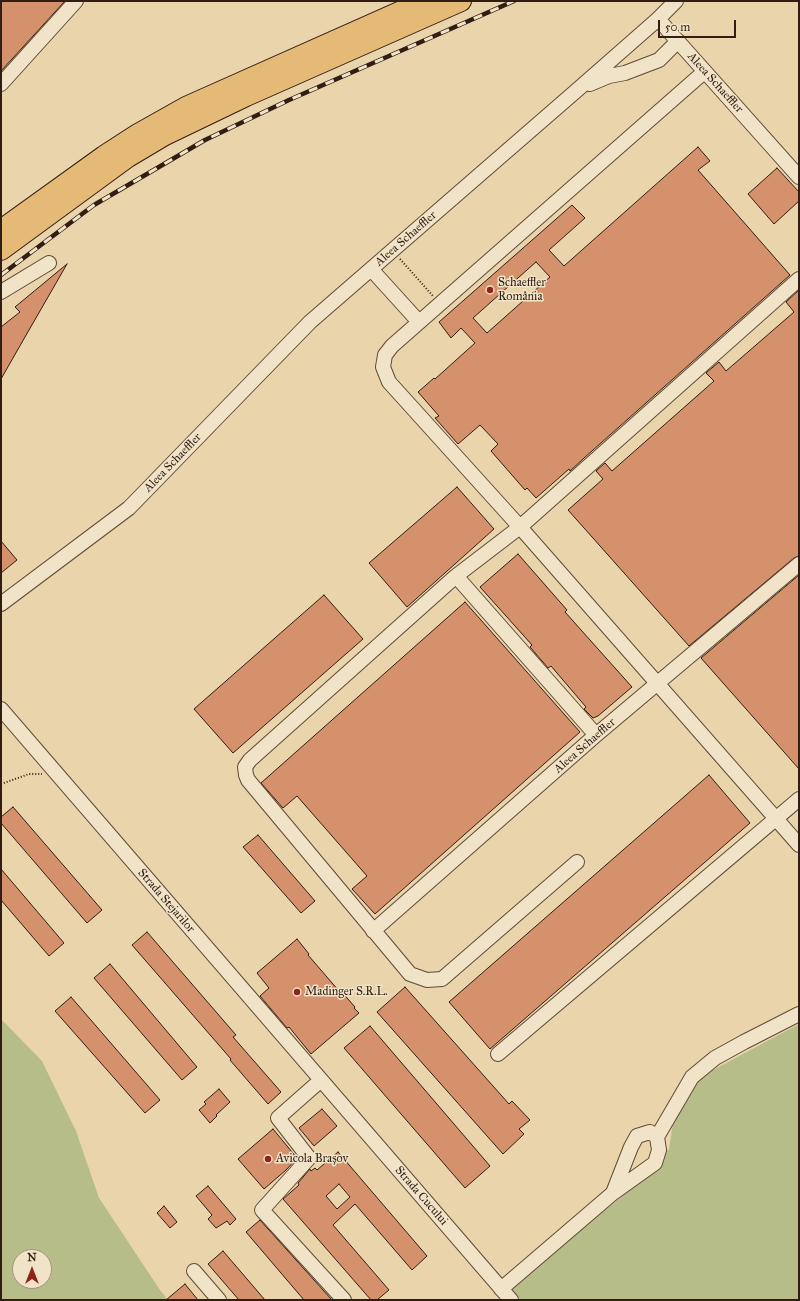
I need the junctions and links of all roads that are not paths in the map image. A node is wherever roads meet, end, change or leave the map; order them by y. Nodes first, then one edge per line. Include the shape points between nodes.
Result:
1 (76, 1) edge
2 (424, 1) edge
3 (461, 1) edge
4 (676, 1) edge
5 (658, 19) junction
6 (678, 41) junction
7 (704, 72) junction
8 (1, 84) edge
9 (576, 91) junction
10 (799, 177) edge
11 (1, 230) edge
12 (1, 250) edge
13 (49, 263) dead end
14 (371, 269) junction
15 (799, 279) edge
16 (1, 292) edge
17 (419, 322) junction
18 (520, 527) junction
19 (799, 564) edge
20 (456, 576) junction
21 (1, 604) edge
22 (658, 684) junction
23 (1, 709) edge
24 (596, 735) junction
25 (799, 799) edge
26 (776, 819) junction
27 (799, 846) edge
28 (577, 862) dead end
29 (373, 931) junction
30 (799, 1014) edge
31 (498, 1054) dead end
32 (321, 1080) junction
33 (331, 1093) joint
34 (657, 1137) junction
35 (613, 1193) junction
36 (194, 1271) dead end
37 (501, 1289) junction
38 (219, 1300) edge
39 (344, 1300) edge
40 (511, 1300) edge

1 - 8 street
2 - 11 highway via 186,107 104,156
3 - 12 highway via 165,134 128,157
4 - 5 street
5 - 6 street, Aleea Schaeffler
5 - 9 street, Aleea Schaeffler
6 - 7 street, Aleea Schaeffler
6 - 9 street via 659,60 598,80
7 - 10 street, Aleea Schaeffler
7 - 17 street
9 - 14 street, Aleea Schaeffler
13 - 16 street
14 - 17 street
14 - 21 street, Aleea Schaeffler via 310,322 129,508
15 - 18 street
17 - 18 street via 385,355 383,367 389,382
18 - 20 street
18 - 22 street
19 - 22 street, Aleea Schaeffler
20 - 24 street
20 - 29 street via 250,760 245,768 248,780
22 - 24 street, Aleea Schaeffler
22 - 26 street
23 - 32 street, Strada Stejarilor
24 - 29 street, Aleea Schaeffler
25 - 26 street
26 - 27 street
26 - 31 street
28 - 29 street via 442,980 427,980 410,974
30 - 34 street via 721,1055 692,1077
32 - 33 street, Strada Stejarilor
32 - 39 street via 278,1118 309,1158 262,1210
33 - 37 street, Strada Cucului
34 - 35 street via 659,1150 655,1163
34 - 35 street via 650,1132 637,1136
35 - 37 street
36 - 38 street
37 - 40 street, Strada Cucului

